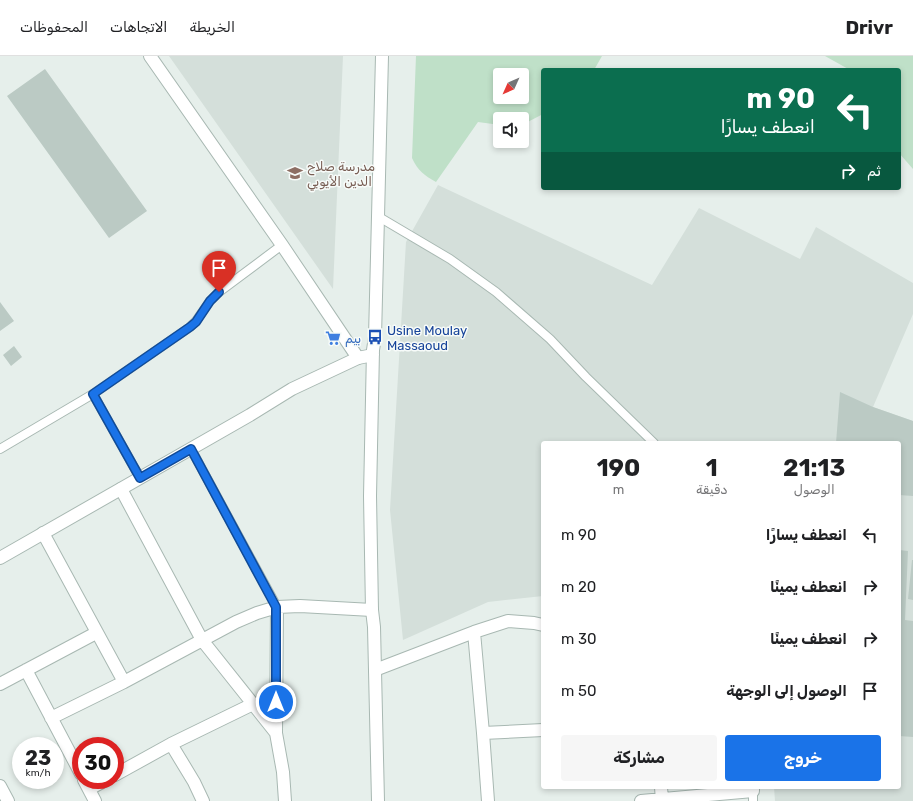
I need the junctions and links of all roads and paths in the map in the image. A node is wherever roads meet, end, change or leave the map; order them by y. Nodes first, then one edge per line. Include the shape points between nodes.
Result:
1 (150, 56) edge
2 (382, 56) edge
3 (379, 217) junction
4 (282, 245) junction
5 (373, 355) junction
6 (358, 358) junction
7 (93, 394) junction
8 (652, 441) edge
9 (0, 449) edge
10 (191, 449) junction
11 (140, 478) junction
12 (121, 489) junction
13 (43, 533) junction
14 (0, 558) edge
15 (276, 607) junction
16 (372, 610) junction
17 (541, 625) edge
18 (474, 632) junction
19 (96, 633) junction
20 (202, 640) junction
21 (26, 670) junction
22 (375, 670) junction
23 (124, 682) junction
24 (0, 684) edge
25 (253, 704) junction
26 (51, 718) junction
27 (541, 730) edge
28 (276, 733) junction
29 (483, 733) junction
30 (172, 744) junction
31 (72, 757) edge
32 (124, 770) edge
33 (0, 786) edge
34 (89, 789) edge
35 (661, 789) edge
36 (753, 793) edge
37 (662, 800) edge
38 (8, 801) edge
39 (95, 801) edge
40 (203, 801) edge
41 (284, 801) edge
42 (378, 801) edge
43 (488, 801) edge
44 (642, 801) edge

1 - 4 street
2 - 3 street
3 - 5 street
3 - 8 lane via 450,259 496,292 550,339
4 - 6 street
4 - 7 lane via 219,292 190,327
5 - 6 street
5 - 16 street via 370,496
6 - 10 street via 292,389
7 - 9 lane
7 - 11 lane
10 - 11 street
10 - 15 lane
11 - 12 street
12 - 13 street
12 - 20 street
13 - 14 street
13 - 19 street
15 - 16 street
15 - 20 street via 236,622
15 - 28 street
16 - 22 street
17 - 18 street via 508,621
18 - 22 street
18 - 29 street
19 - 21 street
19 - 23 street
20 - 23 street
20 - 25 street
21 - 24 street
21 - 26 street
22 - 42 street
23 - 26 street
25 - 28 street
25 - 30 street
26 - 31 street
27 - 29 street
28 - 41 street via 283,772
29 - 43 street
30 - 32 street
30 - 40 street
33 - 38 street
34 - 39 street
35 - 37 street
36 - 37 street
37 - 44 street

